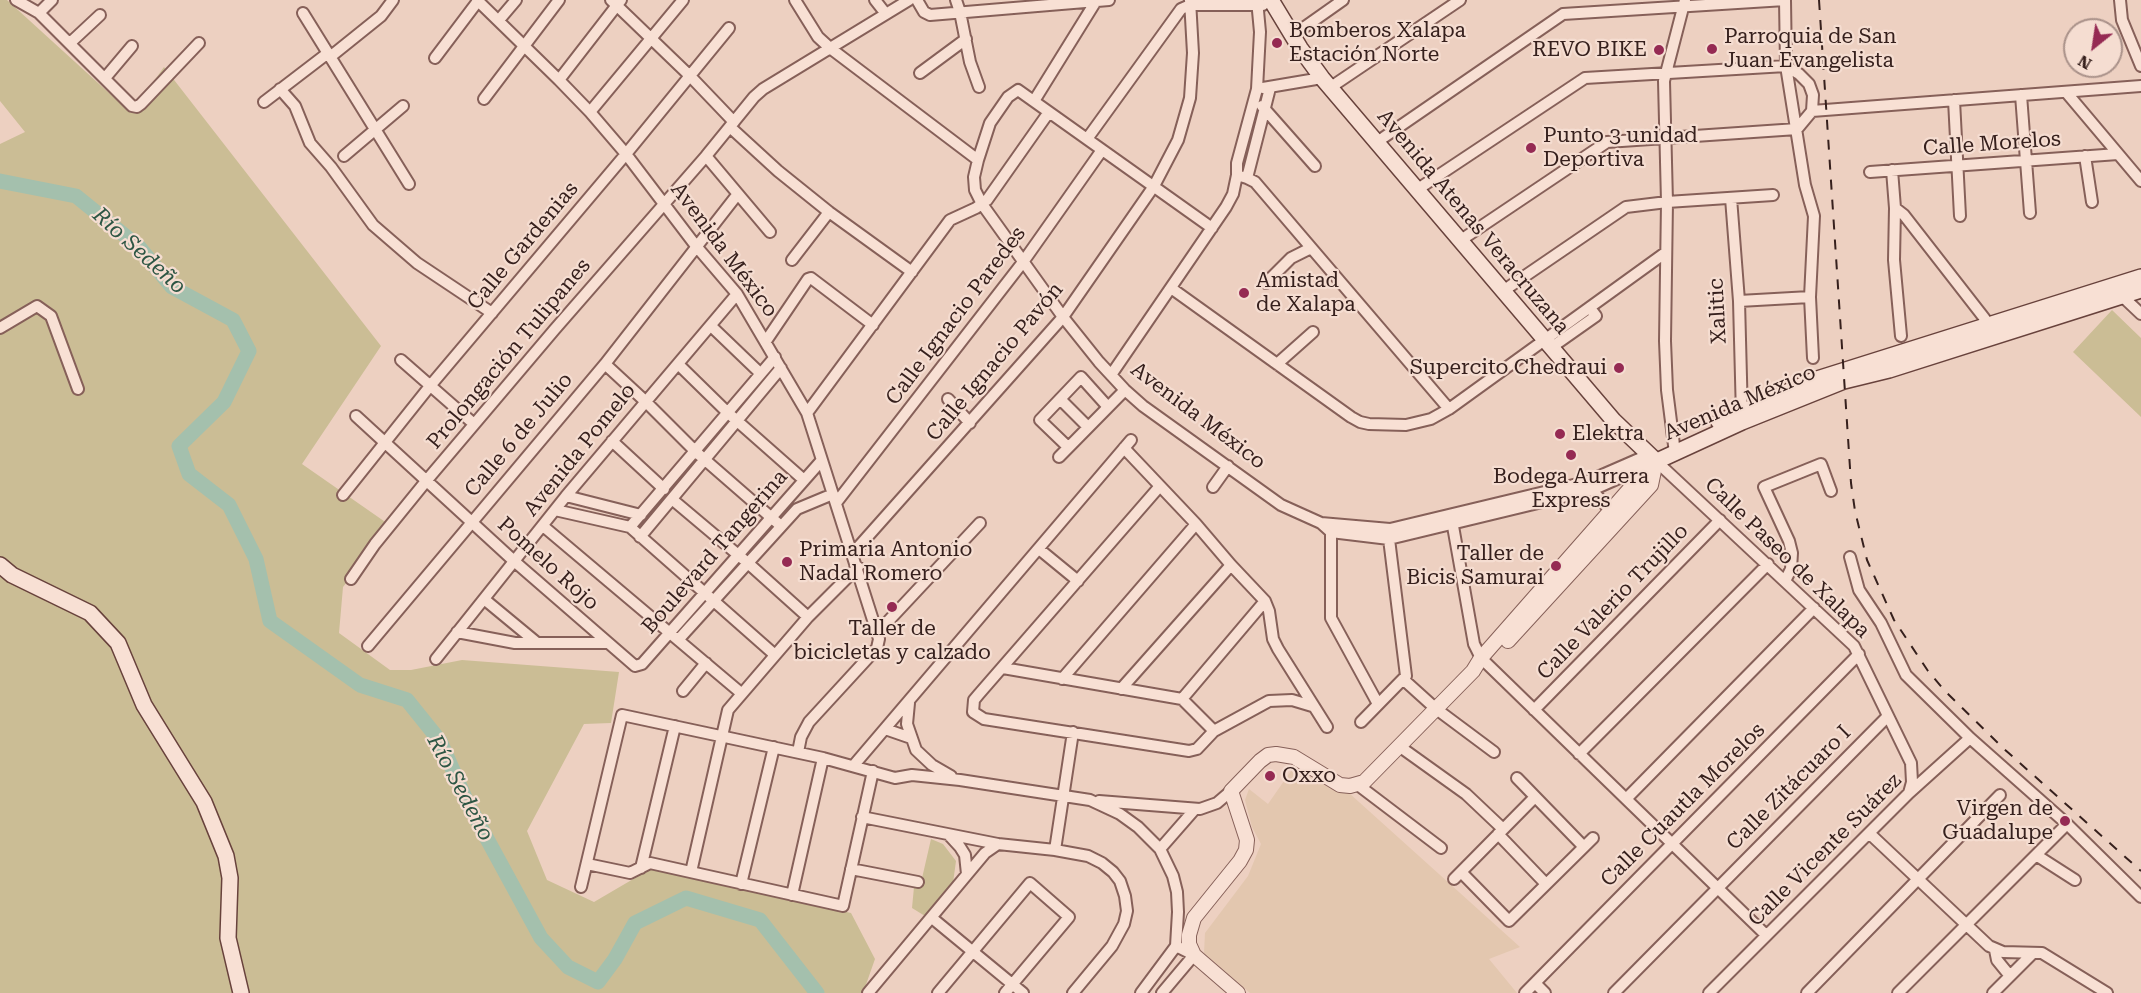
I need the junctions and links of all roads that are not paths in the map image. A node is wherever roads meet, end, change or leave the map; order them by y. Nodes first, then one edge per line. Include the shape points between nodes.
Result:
1 (16, 0) edge
2 (52, 0) edge
3 (393, 0) edge
4 (516, 0) edge
5 (559, 0) edge
6 (683, 0) edge
7 (795, 0) edge
8 (875, 0) edge
9 (909, 0) edge
10 (917, 0) edge
11 (956, 0) edge
12 (1108, 0) edge
13 (1343, 0) edge
14 (1460, 0) edge
15 (1785, 0) edge
16 (2120, 0) edge
17 (477, 1) edge
18 (1096, 1) edge
19 (616, 2) edge
20 (1190, 3) edge
21 (1265, 3) edge
22 (1685, 3) edge
23 (39, 12) junction
24 (960, 12) junction
25 (303, 13) dead end
26 (886, 14) junction
27 (100, 15) dead end
28 (499, 20) junction
29 (729, 28) dead end
30 (1292, 36) junction
31 (651, 39) junction
32 (966, 39) junction
33 (70, 43) junction
34 (199, 43) dead end
35 (524, 45) junction
36 (132, 46) dead end
37 (830, 48) junction
38 (329, 55) junction
39 (435, 58) dead end
40 (1786, 66) junction
41 (2141, 66) edge
42 (920, 73) dead end
43 (1665, 73) junction
44 (690, 76) junction
45 (105, 78) junction
46 (559, 80) junction
47 (1326, 82) junction
48 (2141, 86) edge
49 (979, 87) dead end
50 (1270, 88) junction
51 (280, 89) junction
52 (1257, 89) junction
53 (2066, 92) junction
54 (2021, 95) junction
55 (484, 99) dead end
56 (1954, 100) junction
57 (1034, 101) junction
58 (264, 102) dead end
59 (1254, 102) junction
60 (403, 106) dead end
61 (1265, 107) junction
62 (1812, 111) junction
63 (591, 112) junction
64 (1049, 112) junction
65 (732, 125) junction
66 (1797, 129) junction
67 (375, 130) junction
68 (1665, 137) junction
69 (1087, 139) junction
70 (1377, 142) junction
71 (1102, 150) junction
72 (626, 154) junction
73 (2118, 154) junction
74 (344, 156) dead end
75 (706, 156) junction
76 (2085, 156) junction
77 (978, 160) junction
78 (2025, 161) junction
79 (1316, 166) dead end
80 (1958, 166) junction
81 (1892, 171) junction
82 (1870, 172) dead end
83 (1242, 177) junction
84 (2141, 181) edge
85 (409, 184) dead end
86 (1154, 186) junction
87 (1418, 189) junction
88 (737, 195) junction
89 (1773, 195) dead end
90 (1731, 198) junction
91 (1667, 202) junction
92 (2092, 202) dead end
93 (664, 203) junction
94 (982, 204) junction
95 (1895, 208) junction
96 (829, 212) junction
97 (2030, 213) dead end
98 (1960, 216) dead end
99 (1212, 228) junction
100 (770, 232) dead end
101 (1461, 240) junction
102 (696, 246) junction
103 (1311, 248) junction
104 (1665, 253) junction
105 (792, 260) dead end
106 (1023, 262) junction
107 (912, 272) junction
108 (2141, 277) edge
109 (1266, 283) dead end
110 (1171, 288) junction
111 (2141, 290) edge
112 (1503, 291) junction
113 (737, 294) junction
114 (2122, 296) junction
115 (1810, 297) junction
116 (1739, 301) junction
117 (492, 313) junction
118 (2141, 314) edge
119 (1063, 317) junction
120 (1985, 319) dead end
121 (873, 325) junction
122 (711, 326) junction
123 (0, 328) edge
124 (1313, 332) dead end
125 (1901, 336) dead end
126 (766, 341) junction
127 (1549, 344) junction
128 (775, 357) junction
129 (1813, 358) dead end
130 (401, 360) dead end
131 (1887, 363) junction
132 (605, 364) junction
133 (678, 364) junction
134 (1277, 364) junction
135 (781, 368) junction
136 (760, 373) junction
137 (1111, 375) junction
138 (430, 386) junction
139 (78, 389) dead end
140 (1125, 390) junction
141 (948, 399) dead end
142 (1060, 399) junction
143 (645, 401) junction
144 (1108, 407) junction
145 (1449, 409) junction
146 (728, 412) junction
147 (807, 413) junction
148 (356, 416) dead end
149 (1742, 416) junction
150 (737, 420) junction
151 (970, 423) junction
152 (474, 424) junction
153 (1088, 427) junction
154 (612, 441) junction
155 (385, 443) junction
156 (1068, 447) junction
157 (1674, 448) junction
158 (696, 452) junction
159 (1059, 457) dead end
160 (705, 460) junction
161 (822, 460) junction
162 (1649, 461) junction
163 (1228, 466) junction
164 (426, 480) junction
165 (804, 480) junction
166 (1160, 486) junction
167 (1213, 487) dead end
168 (664, 489) junction
169 (1592, 490) junction
170 (1831, 491) dead end
171 (343, 495) dead end
172 (566, 496) junction
173 (835, 498) junction
174 (673, 500) junction
175 (555, 510) junction
176 (641, 515) junction
177 (1614, 515) junction
178 (771, 517) junction
179 (1452, 519) junction
180 (1720, 520) junction
181 (472, 522) junction
182 (980, 523) dead end
183 (1196, 524) junction
184 (543, 525) junction
185 (781, 526) junction
186 (1328, 526) junction
187 (630, 527) junction
188 (640, 537) junction
189 (1389, 539) junction
190 (1039, 549) junction
191 (853, 553) junction
192 (738, 555) junction
193 (1850, 557) dead end
194 (514, 561) junction
195 (749, 564) junction
196 (1768, 564) junction
197 (0, 565) edge
198 (1231, 565) junction
199 (858, 567) junction
200 (351, 579) dead end
201 (1078, 581) junction
202 (1785, 581) junction
203 (704, 593) junction
204 (484, 599) junction
205 (1265, 601) junction
206 (714, 602) junction
207 (1814, 608) junction
208 (808, 617) junction
209 (879, 631) junction
210 (457, 632) junction
211 (675, 636) junction
212 (536, 642) junction
213 (607, 643) junction
214 (368, 646) dead end
215 (1859, 654) junction
216 (775, 655) junction
217 (436, 659) dead end
218 (1484, 661) junction
219 (706, 663) junction
220 (635, 666) joint
221 (1003, 668) junction
222 (1062, 679) junction
223 (1404, 680) junction
224 (1121, 689) junction
225 (683, 691) dead end
226 (741, 693) junction
227 (1182, 699) junction
228 (909, 703) junction
229 (1378, 704) junction
230 (1312, 706) junction
231 (1435, 708) junction
232 (1534, 710) junction
233 (1888, 716) junction
234 (1361, 722) dead end
235 (675, 726) junction
236 (1327, 727) dead end
237 (885, 729) junction
238 (1214, 731) junction
239 (1073, 732) junction
240 (721, 736) junction
241 (911, 738) junction
242 (1970, 738) junction
243 (1399, 746) junction
244 (774, 747) junction
245 (1494, 752) dead end
246 (798, 753) junction
247 (1579, 754) junction
248 (921, 756) junction
249 (824, 758) junction
250 (854, 765) junction
251 (873, 771) junction
252 (912, 775) junction
253 (1517, 778) dead end
254 (960, 780) junction
255 (1358, 785) junction
256 (1231, 791) junction
257 (1909, 793) junction
258 (2000, 795) dead end
259 (1064, 796) junction
260 (1535, 797) junction
261 (1626, 799) junction
262 (1090, 800) junction
263 (1195, 809) junction
264 (862, 817) junction
265 (2067, 824) junction
266 (1500, 831) junction
267 (1869, 833) junction
268 (947, 834) junction
269 (1593, 838) dead end
270 (998, 844) junction
271 (1672, 844) junction
272 (1584, 847) junction
273 (1440, 848) dead end
274 (1160, 849) junction
275 (1055, 850) junction
276 (2036, 855) junction
277 (587, 864) junction
278 (641, 867) junction
279 (851, 869) junction
280 (691, 872) junction
281 (967, 874) junction
282 (1919, 879) junction
283 (2075, 880) dead end
284 (918, 882) dead end
285 (741, 884) junction
286 (1546, 884) junction
287 (581, 887) dead end
288 (1718, 888) junction
289 (792, 895) junction
290 (2141, 897) edge
291 (1178, 912) junction
292 (1197, 913) junction
293 (932, 918) junction
294 (1966, 925) junction
295 (1766, 935) junction
296 (1176, 946) junction
297 (1995, 950) junction
298 (973, 952) junction
299 (2032, 953) junction
300 (1194, 955) junction
301 (2010, 976) junction
302 (1535, 983) junction
303 (1009, 989) edge
304 (1236, 992) edge
305 (241, 993) edge
306 (868, 993) edge
307 (938, 993) edge
308 (1023, 993) edge
309 (1073, 993) edge
310 (1141, 993) edge
311 (1162, 993) edge
312 (1526, 993) edge
313 (1545, 993) edge
314 (1614, 993) edge
315 (1709, 993) edge
316 (1807, 993) edge
317 (1898, 993) edge
318 (1993, 993) edge
319 (2107, 993) edge

1 - 23 street
2 - 23 street
3 - 38 street via 381,16
4 - 28 street
5 - 35 street
6 - 31 street
7 - 37 street via 818,37
8 - 26 street
9 - 26 street, Prolongación Tulipanes
10 - 24 street via 927,15
11 - 24 street
12 - 18 street
13 - 30 street
14 - 47 street
15 - 22 street
15 - 40 street
16 - 41 street via 2122,20
17 - 28 street, Avenida México
17 - 39 street
18 - 24 street
18 - 57 street
19 - 31 street
19 - 46 street
20 - 21 street
20 - 69 street via 1174,17
20 - 86 street, Calle Ignacio Pavón via 1190,98 1178,140
21 - 30 main road, Avenida Atenas Veracruzana
21 - 52 street
22 - 43 street
22 - 70 street via 1563,14
23 - 33 street
24 - 32 street
25 - 38 street
26 - 37 street, Prolongación Tulipanes
27 - 33 street
28 - 35 street, Avenida México
29 - 44 street, Calle Gardenias
30 - 47 main road, Avenida Atenas Veracruzana
31 - 44 street
31 - 63 street
32 - 42 street
32 - 49 street
33 - 45 street
34 - 45 street via 137,107
35 - 46 street, Avenida México
35 - 55 street
36 - 45 street
37 - 65 street, Prolongación Tulipanes via 759,92
37 - 77 street
38 - 51 street
38 - 67 street
40 - 43 street
40 - 62 street via 1809,84
40 - 66 street
43 - 68 street
43 - 87 street via 1585,78
44 - 65 street
44 - 72 street, Calle Gardenias
46 - 63 street, Avenida México
47 - 50 street
47 - 70 main road, Avenida Atenas Veracruzana
48 - 53 street
50 - 52 street
50 - 61 street
51 - 58 street
51 - 117 street via 295,106 310,143 364,214 417,264
52 - 59 street
53 - 54 street
53 - 73 street
54 - 56 street
54 - 78 street
56 - 62 street
56 - 80 street
57 - 64 street
57 - 77 street via 1018,90 1008,97 990,123
59 - 61 street
59 - 83 street via 1237,164
60 - 67 street
61 - 79 street
61 - 83 street
62 - 66 street
63 - 72 street, Avenida México
64 - 69 street
64 - 94 street
65 - 75 street, Prolongación Tulipanes
65 - 96 street via 772,166
66 - 68 street
66 - 115 street via 1814,216
67 - 74 street
67 - 85 street
68 - 91 street
68 - 101 street via 1607,142
69 - 71 street
70 - 87 main road, Avenida Atenas Veracruzana
71 - 86 street
71 - 106 street, Calle Ignacio Paredes
72 - 93 street, Avenida México
72 - 117 street, Calle Gardenias
73 - 76 street, Calle Morelos
73 - 84 street
75 - 88 street
75 - 93 street, Prolongación Tulipanes
76 - 78 street, Calle Morelos
76 - 92 street
77 - 94 street via 974,184
78 - 80 street, Calle Morelos
78 - 97 street
80 - 81 street, Calle Morelos
80 - 98 street
81 - 82 street, Calle Morelos
81 - 95 street
83 - 99 street
83 - 103 street via 1254,182
86 - 99 street
86 - 119 street, Calle Ignacio Pavón
87 - 101 main road, Avenida Atenas Veracruzana
88 - 100 street
88 - 102 street, Calle 6 de Julio
89 - 90 street
90 - 91 street
90 - 116 street, Xalitic
91 - 104 street
91 - 112 street via 1626,207
93 - 102 street, Avenida México
93 - 152 street, Prolongación Tulipanes
94 - 106 street, Avenida México
94 - 107 street via 950,220
95 - 120 street
95 - 125 street via 1894,260
96 - 105 street
96 - 107 street
99 - 110 street
101 - 112 main road, Avenida Atenas Veracruzana
102 - 113 street, Avenida México
102 - 132 street, Calle 6 de Julio
103 - 109 street via 1291,258
103 - 145 street
104 - 127 street via 1590,308 1596,316
104 - 157 street via 1667,390
106 - 119 street, Avenida México
106 - 173 street, Calle Ignacio Paredes
107 - 121 street
108 - 131 main road, Avenida México
110 - 134 street
110 - 137 street
111 - 114 main road, Avenida México
112 - 127 main road, Avenida Atenas Veracruzana
113 - 122 street, Avenida Pomelo
113 - 126 street, Avenida México
114 - 118 street
114 - 131 main road, Avenida México
115 - 116 street
115 - 129 street
116 - 149 street, Xalitic
117 - 138 street, Calle Gardenias
119 - 137 street, Avenida México
119 - 151 street, Calle Ignacio Pavón
121 - 126 street via 811,278
121 - 147 street
122 - 133 street, Avenida Pomelo
122 - 136 street
123 - 139 street via 37,306 51,316
124 - 134 street
126 - 128 street, Avenida México
127 - 145 street
127 - 162 main road, Avenida Atenas Veracruzana
128 - 135 street, Avenida México
128 - 136 street
130 - 138 street
131 - 149 main road, Avenida México
132 - 143 street
132 - 181 street, Calle 6 de Julio
133 - 143 street, Avenida Pomelo
133 - 146 street
134 - 145 street via 1360,422 1420,423
135 - 147 street, Avenida México
135 - 150 street
136 - 146 street
137 - 140 street, Avenida México
138 - 152 street
138 - 155 street, Calle Gardenias
140 - 144 street
140 - 163 street, Avenida México
141 - 151 street
142 - 144 street via 1081,377
142 - 153 street
142 - 156 street via 1040,420
143 - 154 street, Avenida Pomelo
143 - 158 street
144 - 153 street
146 - 150 street
146 - 158 street
147 - 161 street, Avenida México
148 - 155 street, Pomelo Rojo
149 - 157 main road, Avenida México
150 - 160 street
150 - 165 street
151 - 191 street, Calle Ignacio Pavón
152 - 164 street, Prolongación Tulipanes
153 - 156 street
154 - 168 street
154 - 172 street, Avenida Pomelo
155 - 164 street, Pomelo Rojo
155 - 171 street, Calle Gardenias
156 - 159 street
157 - 162 main road, Avenida México
158 - 160 street
158 - 168 street
160 - 174 street
160 - 178 street
161 - 165 street, Boulevard Tangerina
161 - 173 street, Avenida México
162 - 169 street, Avenida México
162 - 177 street via 1651,485
162 - 179 street, Avenida México
162 - 180 street, Calle Paseo de Xalapa
163 - 167 street
163 - 186 street, Avenida México via 1287,509
164 - 181 street, Pomelo Rojo
164 - 200 street, Prolongación Tulipanes
165 - 178 street, Boulevard Tangerina
166 - 183 street
166 - 190 street via 1127,444
166 - 201 street
168 - 176 street
169 - 177 street
169 - 179 street, Avenida México
170 - 202 street via 1821,464 1764,487 1792,553
172 - 175 street, Avenida Pomelo
172 - 176 street
173 - 185 street, Boulevard Tangerina via 797,509
173 - 191 street, Avenida México
174 - 188 street
174 - 192 street
175 - 184 street, Avenida Pomelo
175 - 187 street
176 - 187 street
177 - 218 street
178 - 185 street
178 - 192 street, Boulevard Tangerina
179 - 186 street, Avenida México via 1390,529
179 - 189 street, Avenida México
179 - 218 street via 1474,644
180 - 196 street, Calle Paseo de Xalapa
180 - 232 street, Calle Valerio Trujillo
181 - 194 street, Pomelo Rojo
181 - 214 street, Calle 6 de Julio
182 - 209 street
183 - 198 street
183 - 222 street
184 - 194 street, Avenida Pomelo
184 - 211 street
185 - 195 street, Boulevard Tangerina
186 - 189 street, Avenida México
186 - 229 street via 1331,618
187 - 188 street
188 - 203 street
189 - 223 street via 1407,672
190 - 201 street
190 - 228 street
191 - 199 street, Avenida México
192 - 195 street
192 - 203 street, Boulevard Tangerina
193 - 242 street via 1859,590 1881,623 1902,669
194 - 204 street, Avenida Pomelo
194 - 213 street, Pomelo Rojo
195 - 206 street, Boulevard Tangerina
195 - 208 street
196 - 202 street, Calle Paseo de Xalapa
196 - 247 street
197 - 305 main road via 90,613 118,643 144,705 204,802 226,856 230,878 228,938
198 - 205 street
198 - 224 street
199 - 208 street
199 - 209 street, Avenida México
201 - 221 street
202 - 207 street, Calle Paseo de Xalapa
203 - 206 street
203 - 211 street, Boulevard Tangerina
204 - 210 street, Avenida Pomelo
204 - 212 street
205 - 227 street
205 - 230 street via 1278,649
206 - 211 street, Boulevard Tangerina
206 - 216 street
207 - 215 street, Calle Paseo de Xalapa
207 - 261 street
208 - 216 street
209 - 246 street, Avenida México via 879,643 809,722
210 - 212 street via 515,644
210 - 217 street, Avenida Pomelo
211 - 219 street
211 - 220 street, Boulevard Tangerina
212 - 213 street
213 - 220 street, Pomelo Rojo
215 - 233 street, Calle Paseo de Xalapa
215 - 271 street, Calle Cuautla Morelos
216 - 226 street
218 - 231 street
218 - 232 street
219 - 225 street
219 - 226 street
221 - 222 street
221 - 239 street via 974,700 978,716
222 - 224 street
223 - 229 street
223 - 231 street
224 - 227 street
226 - 240 street via 728,710
227 - 238 street
228 - 237 street
228 - 241 street via 907,724
229 - 234 street
230 - 236 street
230 - 238 street via 1293,700 1269,701
231 - 243 street
231 - 245 street
232 - 247 street
233 - 257 street, Calle Paseo de Xalapa via 1911,764
233 - 288 street, Calle Zitácuaro I
235 - 240 street
235 - 277 street via 622,715
235 - 278 street
237 - 241 street
237 - 250 street
238 - 239 street via 1189,752
239 - 259 street
240 - 244 street
240 - 280 street
241 - 248 street
242 - 257 street, Calle Vicente Suárez
242 - 265 street
243 - 255 street
243 - 266 street via 1466,795
244 - 246 street
244 - 285 street
246 - 249 street
247 - 261 street
248 - 252 street
248 - 254 street
249 - 250 street
249 - 289 street
250 - 251 street
251 - 252 street via 895,778
251 - 264 street
252 - 254 street
253 - 260 street
254 - 259 street
255 - 256 street via 1340,785 1294,757 1276,754 1260,761
255 - 273 street
256 - 263 street via 1211,806
256 - 292 street via 1247,840 1246,850
257 - 267 street, Calle Vicente Suárez
258 - 282 street
259 - 262 street
259 - 275 street
260 - 266 street
260 - 272 street
261 - 271 street
262 - 263 street
262 - 274 street via 1138,826
263 - 274 street
264 - 268 street
264 - 279 street
265 - 276 street
265 - 290 street
266 - 286 street
266 - 286 street via 1457,875 1509,921
267 - 282 street
267 - 295 street, Calle Vicente Suárez
268 - 270 street
268 - 281 street via 960,847
269 - 272 street
270 - 275 street
270 - 281 street
271 - 288 street
271 - 302 street, Calle Cuautla Morelos
272 - 286 street
274 - 291 street via 1173,876
275 - 309 street via 1088,856 1113,872 1120,881 1127,911 1118,936
276 - 283 street
276 - 294 street
277 - 278 street via 630,873
277 - 287 street
278 - 280 street via 650,863
279 - 284 street
279 - 289 street via 843,906
280 - 285 street
281 - 293 street
282 - 294 street
282 - 316 street
285 - 289 street
288 - 295 street
288 - 314 street, Calle Zitácuaro I
291 - 292 street
291 - 296 street
292 - 300 street via 1189,935
293 - 298 street
293 - 306 street
294 - 297 street
294 - 317 street
295 - 315 street, Calle Vicente Suárez
296 - 300 street
296 - 310 street
297 - 299 street
297 - 301 street via 1996,960
298 - 303 street
298 - 303 street via 1030,883 1069,917
298 - 307 street
299 - 301 street
299 - 319 street via 2051,957
300 - 304 street
300 - 311 street
301 - 318 street
302 - 312 street, Calle Cuautla Morelos
302 - 313 street
303 - 308 street

